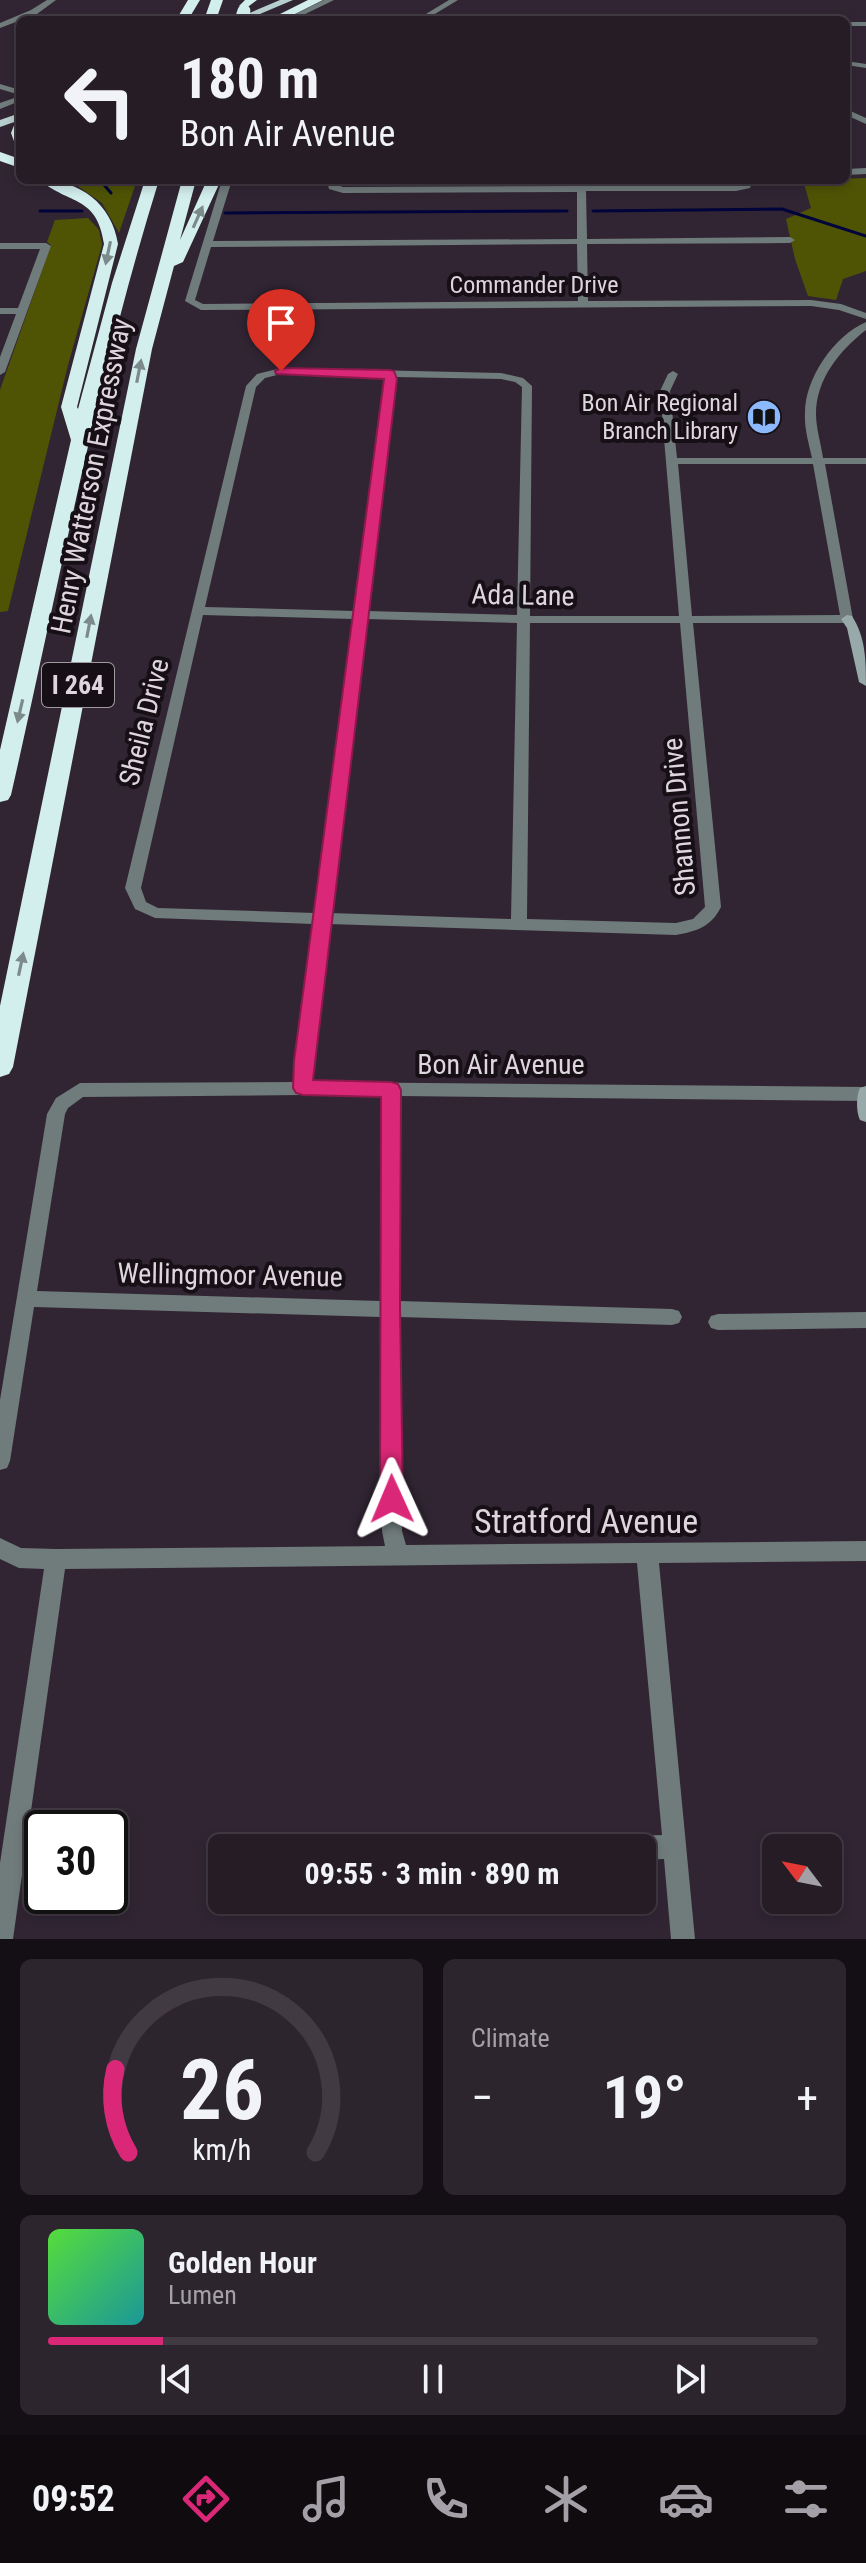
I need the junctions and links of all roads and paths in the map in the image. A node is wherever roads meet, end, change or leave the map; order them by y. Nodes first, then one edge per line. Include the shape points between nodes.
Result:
1 (52, 0) edge
2 (288, 0) edge
3 (307, 0) edge
4 (317, 0) edge
5 (330, 0) edge
6 (454, 0) edge
7 (245, 10) edge
8 (24, 16) edge
9 (267, 16) edge
10 (283, 16) edge
11 (296, 16) edge
12 (427, 16) edge
13 (0, 39) edge
14 (12, 39) dead end
15 (56, 184) edge
16 (65, 184) edge
17 (151, 184) edge
18 (188, 184) edge
19 (212, 184) edge
20 (226, 184) edge
21 (332, 184) edge
22 (581, 184) edge
23 (747, 184) edge
24 (75, 192) junction
25 (790, 240) dead end
26 (580, 241) junction
27 (209, 244) junction
28 (0, 246) edge
29 (155, 303) junction
30 (583, 304) junction
31 (0, 311) edge
32 (22, 311) junction
33 (866, 316) edge
34 (866, 325) edge
35 (0, 372) edge
36 (390, 374) junction
37 (673, 374) dead end
38 (78, 443) junction
39 (673, 461) junction
40 (866, 461) edge
41 (816, 462) junction
42 (198, 611) junction
43 (361, 615) junction
44 (525, 619) junction
45 (687, 619) junction
46 (847, 619) junction
47 (866, 620) edge
48 (866, 682) edge
49 (0, 795) edge
50 (322, 918) junction
51 (519, 924) junction
52 (0, 1067) edge
53 (303, 1088) junction
54 (391, 1090) junction
55 (866, 1094) edge
56 (866, 1115) edge
57 (26, 1299) junction
58 (389, 1307) junction
59 (672, 1317) dead end
60 (866, 1320) edge
61 (718, 1322) dead end
62 (0, 1461) edge
63 (866, 1551) edge
64 (9, 1553) edge
65 (647, 1553) junction
66 (397, 1555) junction
67 (56, 1559) junction
68 (656, 1847) edge
69 (674, 1847) junction
70 (1, 1939) edge
71 (683, 1939) edge

1 - 8 street
2 - 7 main road
3 - 9 main road
4 - 10 highway
5 - 11 street
6 - 12 street
13 - 14 street
15 - 24 highway
16 - 24 highway
17 - 38 highway, Henry Watterson Expressway / I 264
18 - 29 highway, Henry Watterson Expressway / I 264
29 -> 19 highway
20 - 27 street
21 - 22 street via 343,190
22 - 23 street
22 - 26 street
24 -> 38 highway via 100,209 111,244 69,407
25 - 26 street
26 - 27 street
26 - 30 street
27 - 30 street, Commander Drive via 190,301 201,307
28 - 32 street via 46,246
52 -> 29 highway, Henry Watterson Expressway / I 264
30 - 33 street, Commander Drive via 817,303
31 - 32 street
32 - 35 street
34 - 41 street via 837,350 818,379 809,419
36 - 42 street, Sheila Drive via 281,371 261,376 251,386
36 - 43 street
36 - 44 street via 501,376 527,386
37 - 39 street, Shannon Drive via 665,391
38 -> 49 highway, Henry Watterson Expressway / I 264
39 - 41 street
39 - 45 street, Shannon Drive
40 - 41 street
41 - 46 street
42 - 43 street, Ada Lane
42 - 50 street, Sheila Drive via 135,872 134,896 155,913
43 - 44 street, Ada Lane
43 - 50 street
44 - 45 street, Ada Lane
44 - 51 street
45 - 46 street, Ada Lane
45 - 51 street, Shannon Drive via 710,914 694,926 676,929
46 - 47 street
46 - 48 street
50 - 51 street, Shannon Drive
50 - 53 street
53 - 54 street, Bon Air Avenue
53 - 57 street, Bon Air Avenue via 88,1088 71,1095 56,1114
54 - 55 street, Bon Air Avenue
54 - 58 street
55 - 56 street
57 - 58 street, Wellingmoor Avenue
57 - 62 street
58 - 59 street, Wellingmoor Avenue
58 - 66 street via 392,1531
60 - 61 street
63 - 65 street, Stratford Avenue
64 - 67 street, Stratford Avenue
65 - 66 street, Stratford Avenue
65 - 69 street
66 - 67 street, Stratford Avenue
67 - 70 street
68 - 69 street
69 - 71 street

